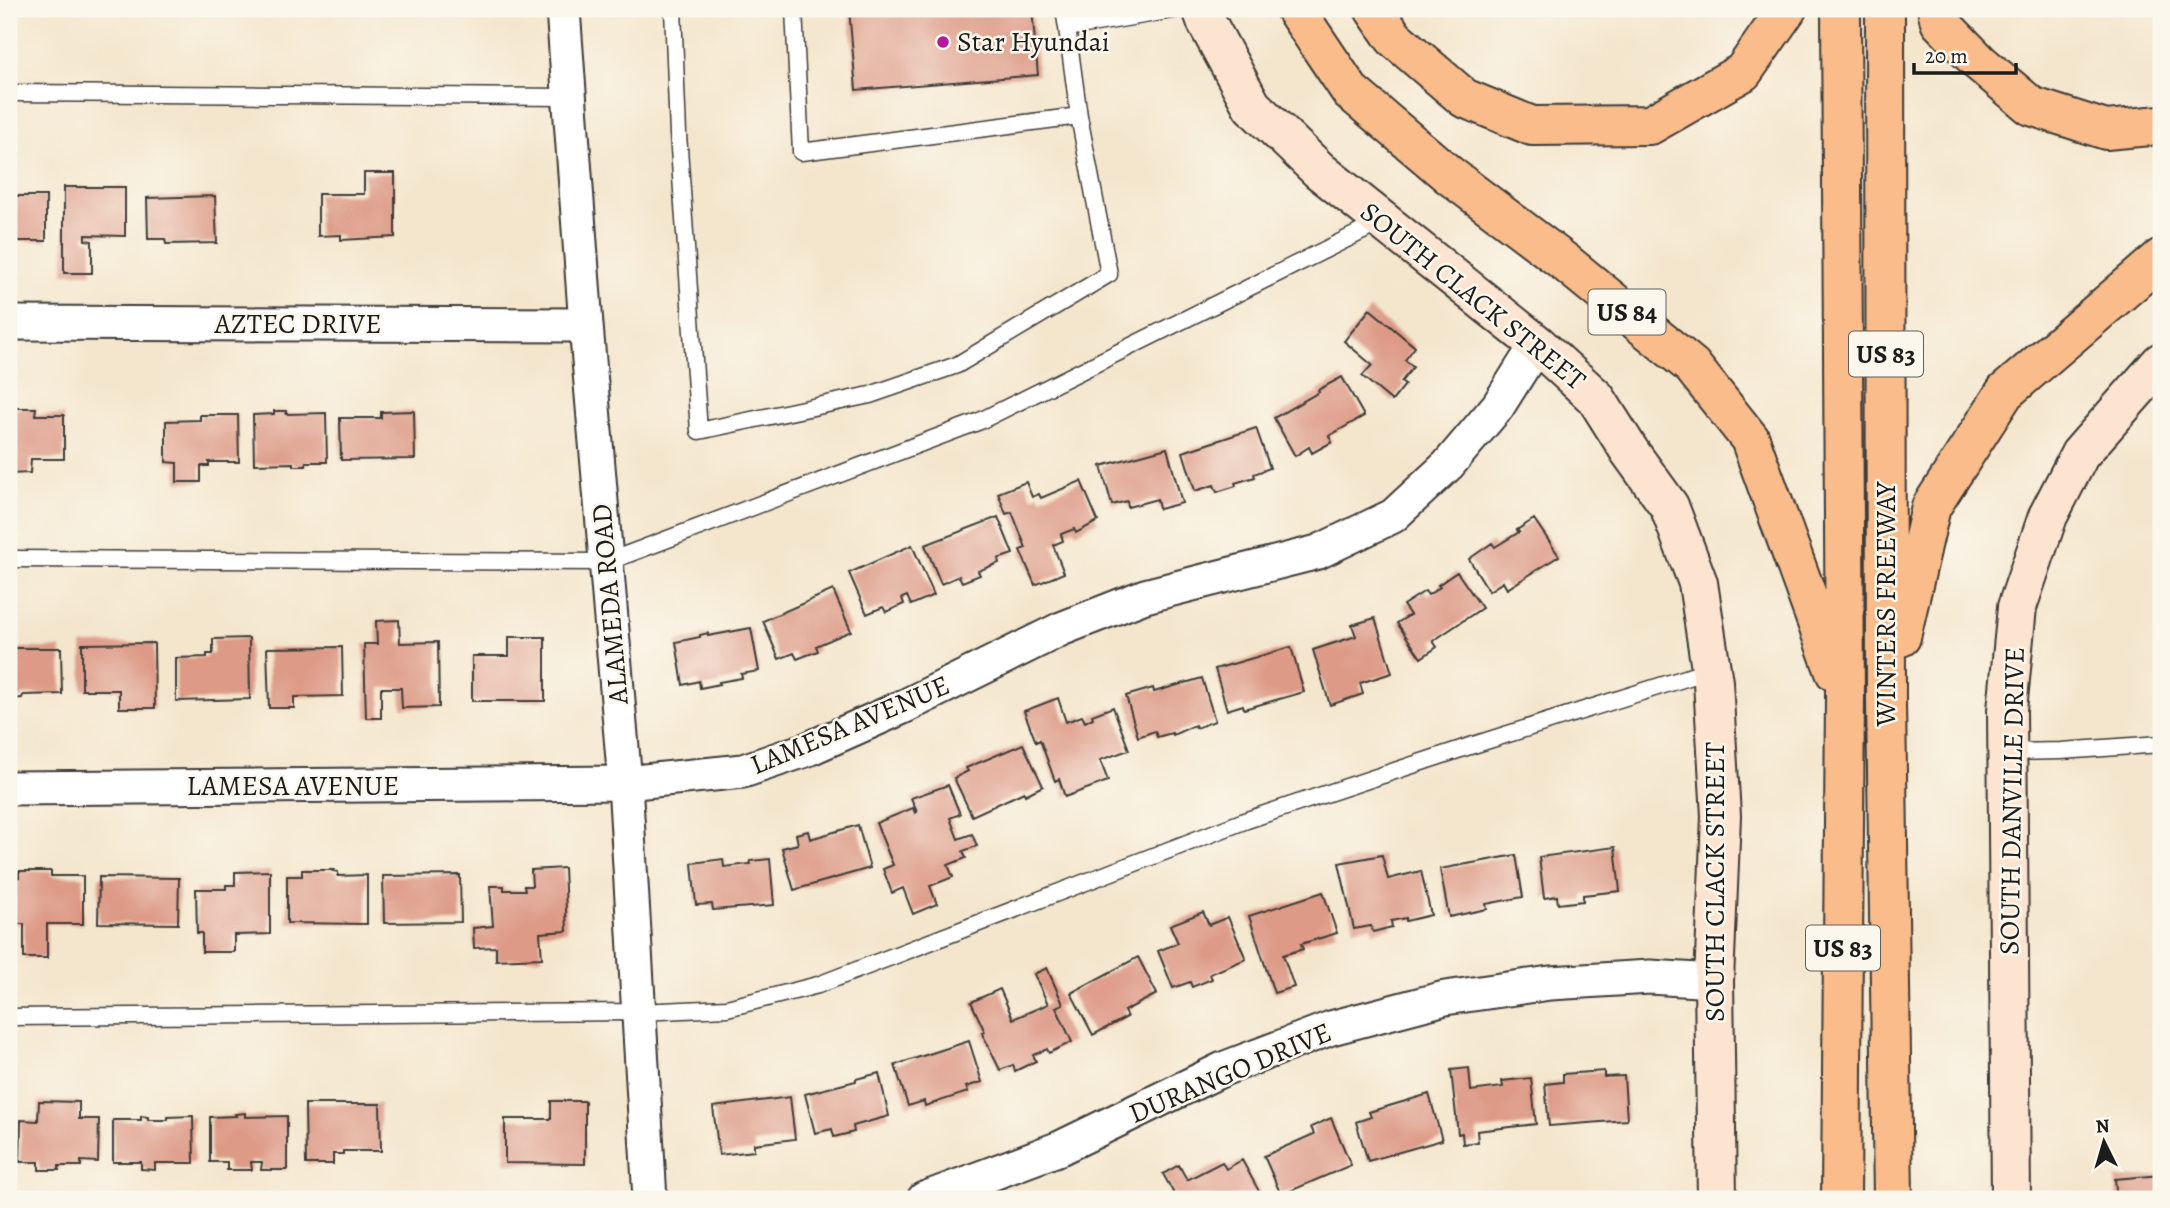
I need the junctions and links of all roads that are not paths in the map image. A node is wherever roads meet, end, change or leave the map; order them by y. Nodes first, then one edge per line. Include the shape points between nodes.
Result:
1 (563, 9) edge
2 (673, 9) edge
3 (794, 9) edge
4 (1064, 9) edge
5 (1179, 9) edge
6 (1202, 9) edge
7 (1295, 9) edge
8 (1374, 9) edge
9 (1787, 9) edge
10 (1841, 9) edge
11 (1885, 9) edge
12 (1937, 9) edge
13 (1067, 28) junction
14 (9, 93) edge
15 (569, 97) junction
16 (1079, 116) junction
17 (2161, 125) edge
18 (1383, 221) junction
19 (2161, 258) edge
20 (9, 323) edge
21 (586, 325) junction
22 (1537, 344) junction
23 (2161, 362) edge
24 (9, 559) edge
25 (607, 562) junction
26 (1711, 670) junction
27 (1845, 697) junction
28 (1886, 700) junction
29 (2161, 744) edge
30 (2007, 752) junction
31 (625, 783) junction
32 (9, 788) edge
33 (1714, 981) junction
34 (639, 1012) junction
35 (9, 1017) edge
36 (650, 1199) edge
37 (924, 1199) edge
38 (1717, 1199) edge
39 (1841, 1199) edge
40 (1893, 1199) edge
41 (2011, 1199) edge

1 - 15 street, ALAMEDA ROAD
2 - 16 lane via 699,431 870,394 957,365 1109,274
3 - 16 lane via 801,152
4 - 13 lane
5 - 13 lane
6 - 18 main road, SOUTH CLACK STREET via 1252,106 1320,171
7 - 27 highway, US 84 via 1350,91 1692,366 1750,439
8 - 9 highway via 1394,38 1464,98 1532,126 1650,125 1743,72
10 - 27 highway, WINTERS FREEWAY / US 83
11 - 28 highway, WINTERS FREEWAY / US 83
12 - 17 highway via 1940,22 1964,47 2031,106 2106,130
13 - 16 lane
14 - 15 lane
15 - 21 street, ALAMEDA ROAD
18 - 22 main road, SOUTH CLACK STREET
18 - 25 lane via 980,421
19 - 28 highway via 2005,392 1931,507
20 - 21 street, AZTEC DRIVE
21 - 25 street, ALAMEDA ROAD
22 - 26 main road, SOUTH CLACK STREET via 1596,398 1669,506 1698,583
22 - 31 street, LAMESA AVENUE via 1498,406 1448,465 1393,516 1318,552 1145,596 1061,629 808,749 743,771
23 - 30 main road, SOUTH DANVILLE DRIVE via 2080,454 2048,516 2017,607
24 - 25 lane
25 - 31 street, ALAMEDA ROAD
26 - 33 main road, SOUTH CLACK STREET via 1721,816
26 - 34 lane via 1247,820 818,985 727,1009
27 - 39 highway, WINTERS FREEWAY / US 83
28 - 40 highway, WINTERS FREEWAY / US 83
29 - 30 lane
30 - 41 main road, SOUTH DANVILLE DRIVE
31 - 32 street, LAMESA AVENUE
31 - 34 street, ALAMEDA ROAD
33 - 37 street, DURANGO DRIVE via 1650,977 1550,983 1445,998 1344,1024 1223,1069 1060,1148
33 - 38 main road, SOUTH CLACK STREET
34 - 35 lane
34 - 36 street, ALAMEDA ROAD

